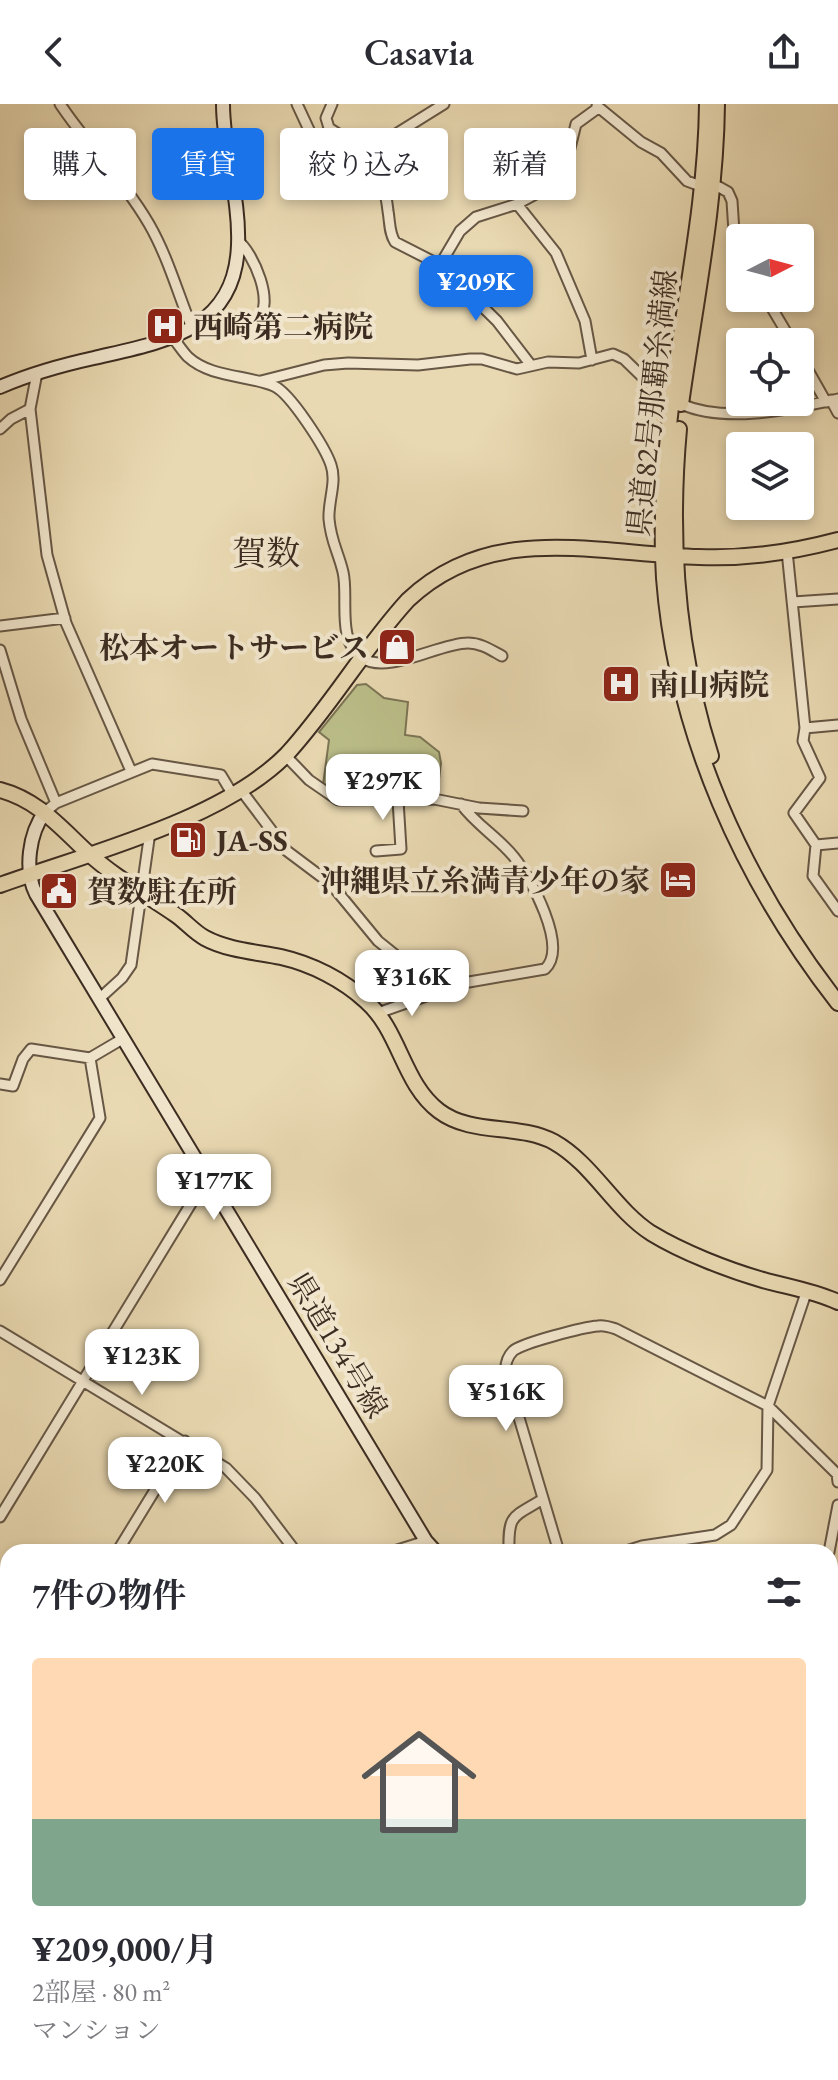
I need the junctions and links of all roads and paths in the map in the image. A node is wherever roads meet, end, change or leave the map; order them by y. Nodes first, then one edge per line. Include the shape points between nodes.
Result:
1 (60, 104) edge
2 (223, 104) edge
3 (297, 104) edge
4 (332, 104) edge
5 (444, 104) edge
6 (707, 104) edge
7 (717, 104) edge
8 (597, 106) edge
9 (308, 128) edge
10 (329, 128) edge
11 (406, 128) edge
12 (707, 186) junction
13 (387, 200) edge
14 (517, 204) junction
15 (733, 224) edge
16 (238, 241) junction
17 (440, 265) junction
18 (196, 326) junction
19 (173, 338) junction
20 (592, 360) junction
21 (530, 364) junction
22 (37, 373) junction
23 (814, 376) edge
24 (258, 382) junction
25 (0, 387) edge
26 (831, 401) edge
27 (676, 402) junction
28 (30, 409) junction
29 (838, 413) edge
30 (0, 429) edge
31 (838, 540) edge
32 (787, 551) junction
33 (669, 556) junction
34 (838, 599) edge
35 (793, 602) junction
36 (65, 618) junction
37 (0, 626) edge
38 (0, 650) edge
39 (502, 656) dead end
40 (362, 658) junction
41 (838, 725) edge
42 (805, 728) junction
43 (285, 755) junction
44 (131, 771) junction
45 (0, 790) edge
46 (237, 792) junction
47 (398, 800) junction
48 (461, 804) junction
49 (51, 808) junction
50 (523, 811) dead end
51 (150, 832) junction
52 (838, 843) edge
53 (816, 845) junction
54 (376, 851) dead end
55 (89, 854) junction
56 (30, 874) junction
57 (0, 885) edge
58 (142, 893) junction
59 (838, 911) edge
60 (434, 992) junction
61 (834, 995) edge
62 (99, 999) junction
63 (378, 1013) junction
64 (124, 1038) junction
65 (90, 1058) junction
66 (0, 1084) edge
67 (210, 1179) junction
68 (0, 1280) edge
69 (807, 1290) junction
70 (838, 1302) edge
71 (0, 1331) edge
72 (82, 1381) junction
73 (768, 1406) junction
74 (185, 1441) junction
75 (838, 1482) edge
76 (543, 1499) junction
77 (838, 1505) edge
78 (0, 1517) edge
79 (426, 1541) junction
80 (122, 1544) edge
81 (290, 1544) edge
82 (416, 1544) edge
83 (429, 1544) edge
84 (509, 1544) edge
85 (557, 1544) edge
86 (655, 1544) edge
87 (831, 1544) edge

1 - 18 street via 149,225
2 - 16 main road
3 - 9 street
4 - 10 street via 326,118
5 - 11 street
6 - 12 main road, 県道82号那覇糸満線
7 - 12 main road, 県道82号那覇糸満線
8 - 12 street via 661,153 687,181
8 - 14 street via 576,124 562,180
12 - 15 street via 725,189 730,196
12 - 27 main road, 県道82号那覇糸満線
13 - 17 street via 395,242
14 - 17 street via 476,217 460,231
14 - 20 street via 556,253 585,321
16 - 18 main road via 228,289
16 - 18 street via 247,248 264,293 263,312 248,323 207,330
17 - 21 street via 497,321
18 - 19 main road
19 - 22 main road
19 - 24 street via 195,362
20 - 21 street
20 - 27 street via 620,355 659,393
21 - 24 street via 517,369 482,359 418,365 348,363
22 - 25 main road
22 - 28 street
23 - 26 street
24 - 40 street via 283,391 331,465 332,543 343,571 350,644
26 - 27 street via 724,415
26 - 29 street
27 - 33 main road, 県道82号那覇糸満線
28 - 30 street
28 - 36 street via 47,555
31 - 32 main road
32 - 33 main road
32 - 35 street
33 - 40 main road via 539,547 473,558 416,593
33 - 61 main road, 県道82号那覇糸満線 via 690,674 720,778 745,836
34 - 35 street
35 - 42 street
36 - 37 street
36 - 44 street
38 - 49 street
39 - 40 street via 470,643 390,662
40 - 43 main road
41 - 42 street
42 - 53 street via 803,741 820,778 794,813
43 - 46 main road
43 - 47 street via 330,797
44 - 46 street via 152,764 221,775
44 - 49 street
45 - 49 main road
46 - 51 main road
46 - 60 street via 287,851 331,884 378,941
47 - 48 street
47 - 54 street via 401,849
48 - 50 street
48 - 60 street via 521,866 550,927 553,955 545,969
49 - 55 main road
49 - 56 main road via 36,824
51 - 55 main road
51 - 58 street
52 - 53 street
53 - 59 street via 813,876
55 - 56 main road
55 - 58 main road
56 - 57 main road
56 - 62 main road, 県道134号線 via 36,894
58 - 62 street via 131,965
58 - 63 main road via 208,940 308,965 351,989
60 - 63 street
62 - 64 main road, 県道134号線
63 - 69 main road via 422,1094 446,1115 544,1137 575,1158 654,1235 744,1274
64 - 65 street
64 - 67 main road, 県道134号線
65 - 66 street via 31,1049 13,1086
65 - 68 street via 100,1118
67 - 72 street
67 - 79 main road, 県道134号線
69 - 70 main road
69 - 73 street
71 - 72 street
72 - 74 street
72 - 78 street
73 - 75 street via 837,1474
73 - 76 street via 608,1326 521,1346 508,1357 506,1374
73 - 86 street via 767,1470 727,1530
74 - 80 street
74 - 81 street via 226,1468
76 - 84 street via 513,1518
76 - 85 street
77 - 87 street
79 - 82 street
79 - 83 main road, 県道134号線

